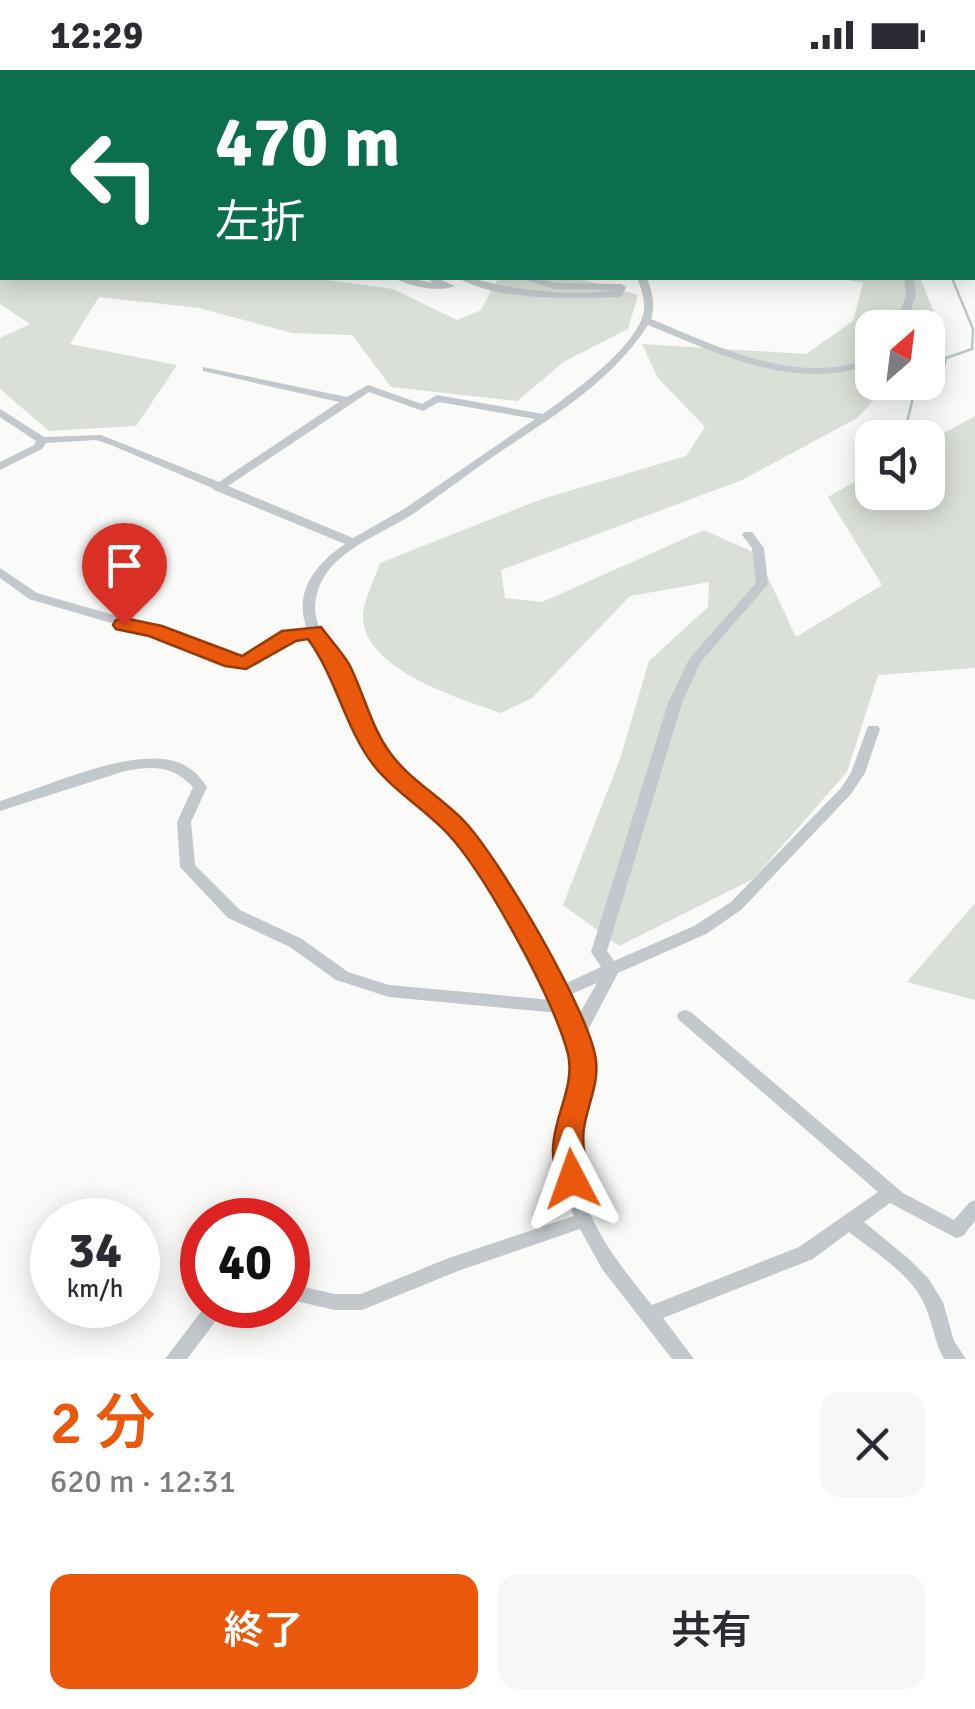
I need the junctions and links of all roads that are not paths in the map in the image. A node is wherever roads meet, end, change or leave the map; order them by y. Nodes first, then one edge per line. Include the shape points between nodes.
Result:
1 (407, 280) edge
2 (435, 280) edge
3 (471, 280) edge
4 (535, 280) edge
5 (643, 280) edge
6 (910, 280) edge
7 (906, 310) edge
8 (645, 320) junction
9 (855, 364) edge
10 (207, 370) dead end
11 (348, 401) junction
12 (0, 412) edge
13 (544, 417) junction
14 (42, 440) junction
15 (0, 467) edge
16 (218, 488) junction
17 (748, 536) dead end
18 (354, 543) junction
19 (0, 572) edge
20 (314, 632) junction
21 (873, 729) dead end
22 (0, 806) edge
23 (612, 970) junction
24 (559, 1000) junction
25 (686, 1016) dead end
26 (576, 1038) junction
27 (891, 1193) junction
28 (975, 1208) edge
29 (585, 1220) junction
30 (851, 1223) junction
31 (310, 1297) edge
32 (648, 1315) junction
33 (200, 1328) edge
34 (175, 1359) edge
35 (684, 1359) edge
36 (956, 1359) edge

1 - 2 street via 450,286
3 - 4 street via 553,294 619,294 621,288
5 - 8 street via 649,302
6 - 7 street
8 - 9 street via 775,368 817,372
8 - 13 street via 580,392
10 - 11 street
11 - 13 street via 368,388 424,408 437,398
11 - 16 street
12 - 14 street
13 - 18 street
14 - 15 street
14 - 16 street via 96,438
16 - 18 street
17 - 23 street via 758,548 762,584 694,662 675,703 599,952
18 - 20 street via 313,582 308,601
19 - 20 street via 32,596 154,630 233,662 246,663 290,636
20 - 24 street via 395,776 473,845 490,870
21 - 23 street via 846,791 760,885 700,930
22 - 24 street via 114,769 161,762 189,772 200,787 184,822 188,867 234,914 342,976 388,991
23 - 24 street
23 - 26 street
24 - 26 street
25 - 27 street
26 - 29 street via 583,1071 567,1154
27 - 28 street via 956,1230
27 - 30 street
29 - 31 street via 362,1302
29 - 32 street
30 - 32 street via 806,1253
30 - 36 street via 930,1295 944,1346
32 - 35 street
33 - 34 street

